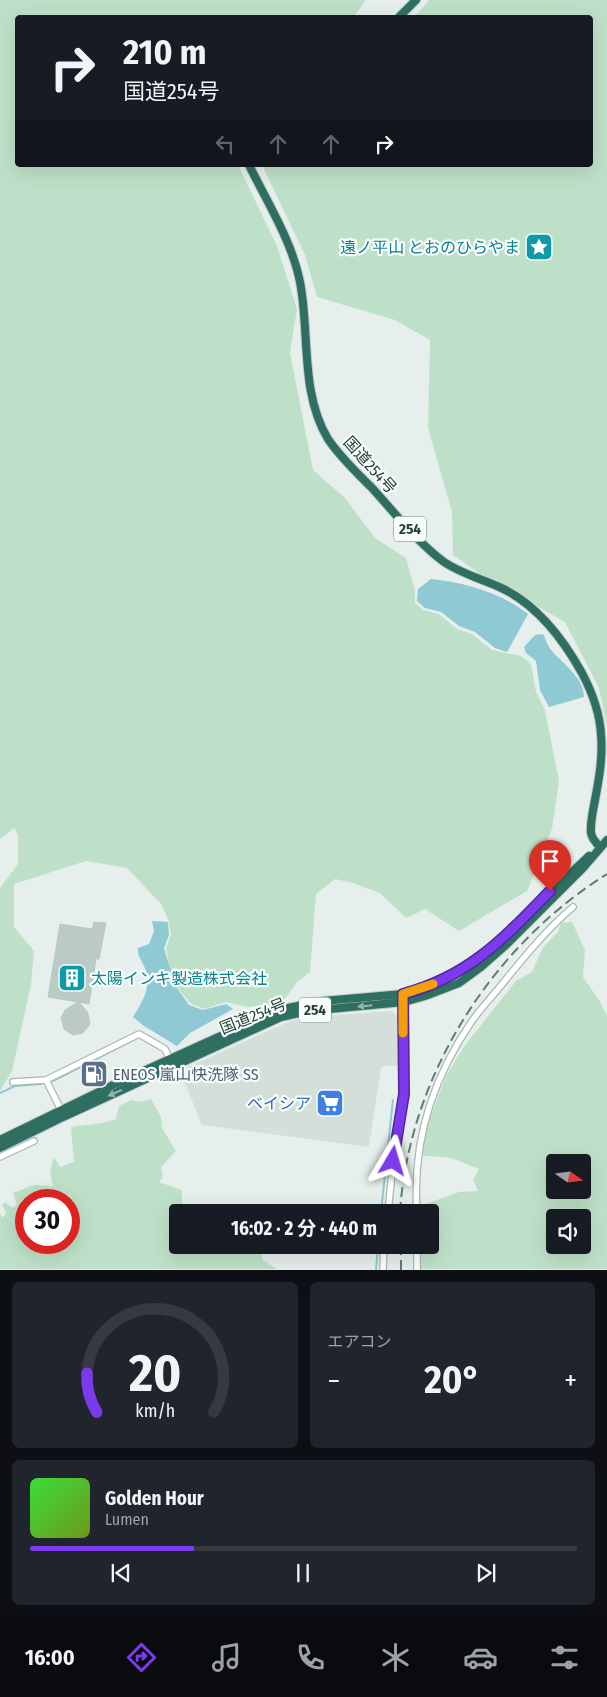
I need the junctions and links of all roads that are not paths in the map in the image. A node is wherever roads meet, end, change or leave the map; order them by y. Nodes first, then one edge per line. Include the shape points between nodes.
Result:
1 (416, 0) edge
2 (401, 15) edge
3 (250, 167) edge
4 (607, 840) edge
5 (600, 847) junction
6 (573, 907) dead end
7 (403, 998) junction
8 (170, 1060) junction
9 (46, 1080) junction
10 (14, 1082) dead end
11 (61, 1110) junction
12 (0, 1140) edge
13 (34, 1141) dead end
14 (0, 1148) edge
15 (0, 1156) edge
16 (389, 1204) edge
17 (417, 1204) edge
18 (384, 1254) edge
19 (417, 1254) edge
20 (383, 1270) edge
21 (417, 1270) edge

1 - 2 highway
3 - 5 highway, 国道254号 / 254 via 289,247 300,279 310,388 328,438 422,543 445,562 510,592 543,618 582,673 592,694 602,736 591,834
4 - 5 highway, 254
5 - 7 highway, 国道254号 / 254 via 482,956 444,980
6 - 17 street via 522,958 472,1021 456,1048 437,1087 422,1131 416,1171
7 - 8 highway, 国道254号 / 254 via 323,1001 278,1010
7 -> 14 highway, 国道254号 / 254 via 280,1017
7 - 16 street via 404,1094
8 - 9 street via 165,1049 139,1034
8 - 11 highway, 国道254号 / 254
9 - 10 street
9 - 11 street
11 - 12 highway, 国道254号 / 254
13 - 15 street
18 - 20 street
19 - 21 street

